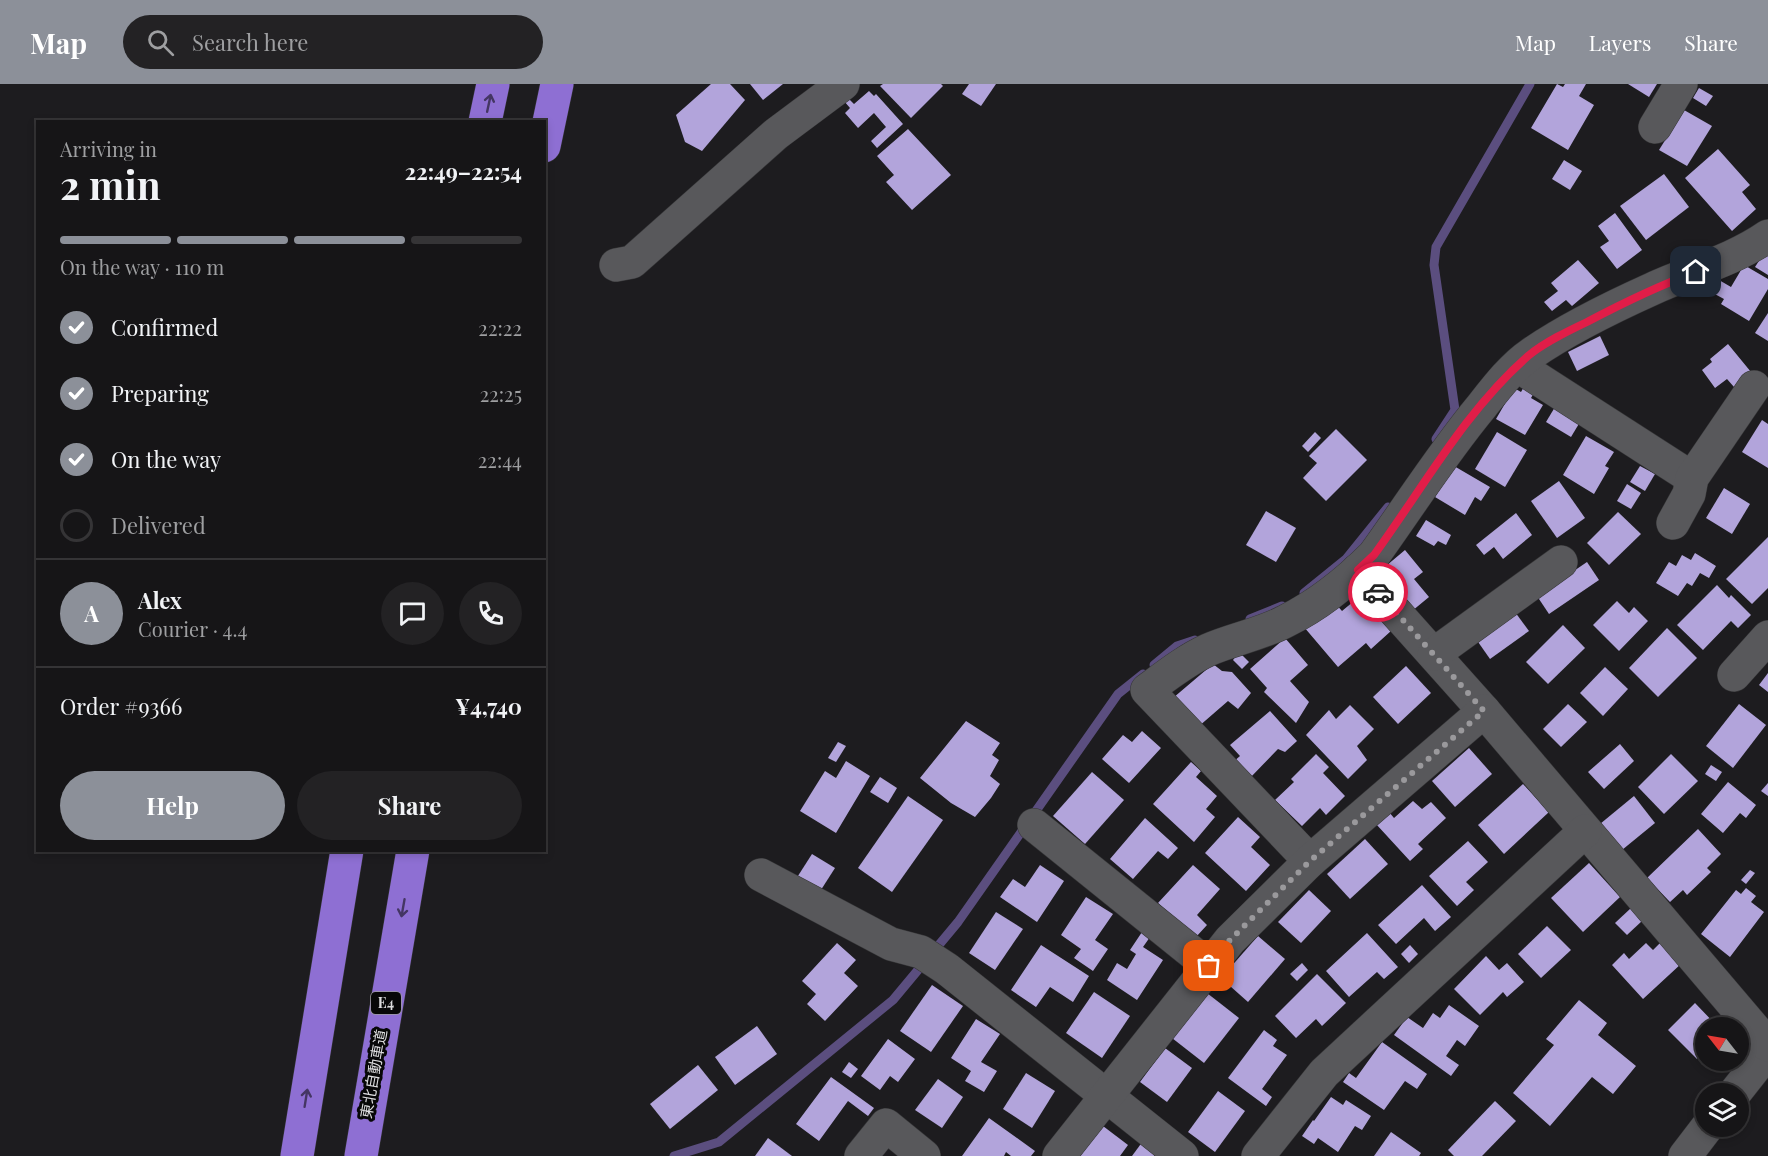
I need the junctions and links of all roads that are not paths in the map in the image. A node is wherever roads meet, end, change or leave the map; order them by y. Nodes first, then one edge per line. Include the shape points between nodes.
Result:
1 (493, 84) edge
2 (557, 84) edge
3 (843, 84) edge
4 (1681, 84) edge
5 (485, 120) edge
6 (1655, 128) dead end
7 (546, 136) edge
8 (1768, 236) edge
9 (615, 265) dead end
10 (1518, 366) junction
11 (1754, 387) dead end
12 (1692, 478) junction
13 (1673, 523) dead end
14 (1561, 562) dead end
15 (1358, 570) junction
16 (1768, 637) edge
17 (1434, 654) junction
18 (1734, 675) dead end
19 (1484, 711) junction
20 (1034, 825) dead end
21 (1585, 831) junction
22 (347, 852) edge
23 (413, 852) edge
24 (1310, 861) junction
25 (761, 875) dead end
26 (1209, 966) junction
27 (1768, 1045) edge
28 (1768, 1051) edge
29 (1743, 1083) edge
30 (1106, 1097) junction
31 (1699, 1137) edge
32 (297, 1156) edge
33 (361, 1156) edge
34 (861, 1156) edge
35 (924, 1156) edge
36 (1059, 1156) edge
37 (1182, 1156) edge
38 (1258, 1156) edge
39 (1684, 1156) edge

5 -> 1 highway
2 - 7 highway
3 - 9 street via 776,134 632,262
4 - 6 street
8 - 10 street via 1717,264 1653,289 1569,331 1530,354
10 - 12 street
10 - 15 street via 1457,435 1374,555
11 - 12 street
12 - 13 street via 1689,494
14 - 17 street
15 - 17 street
15 - 24 street via 1286,622 1208,650 1147,690
16 - 18 street
17 - 19 street
19 - 21 street
19 - 24 street
20 - 26 street
21 - 27 street
21 - 38 street via 1324,1072
32 -> 22 highway
23 -> 33 highway, 東北自動車道 / E4
24 - 26 street
25 - 30 street via 891,944 948,969
26 - 30 street
28 - 29 street
30 - 36 street
30 - 37 street
31 - 39 street
34 - 35 street via 886,1125

